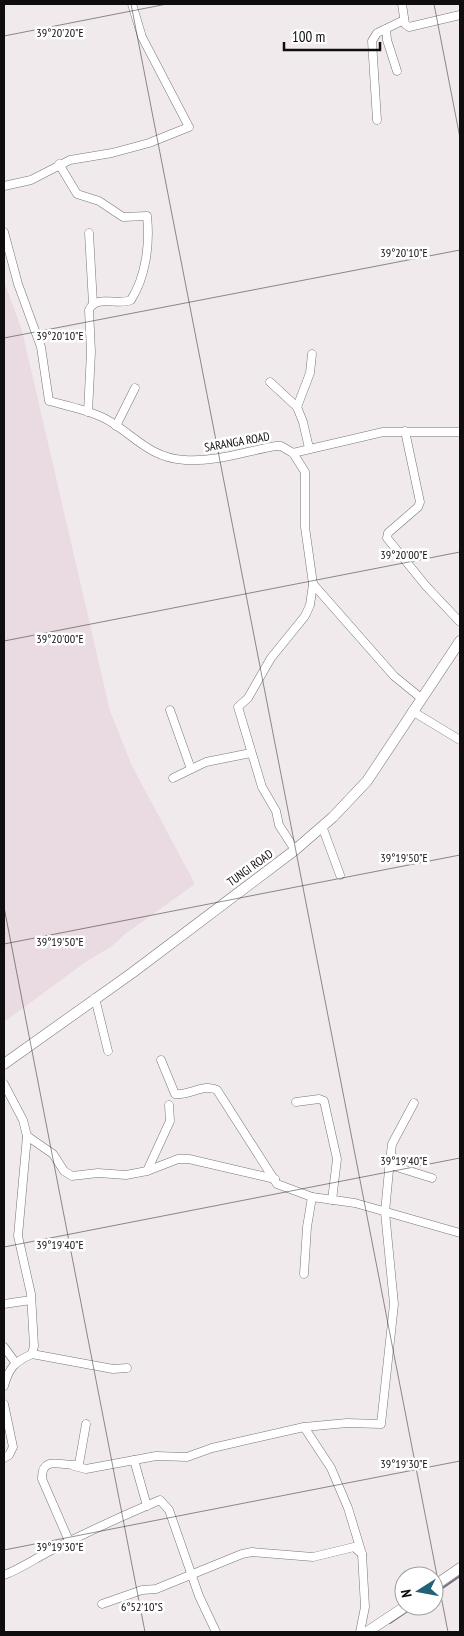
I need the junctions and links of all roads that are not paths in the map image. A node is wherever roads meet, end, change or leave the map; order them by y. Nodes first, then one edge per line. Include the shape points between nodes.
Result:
1 (132, 4) edge
2 (402, 4) edge
3 (460, 15) edge
4 (404, 20) junction
5 (386, 29) junction
6 (398, 71) dead end
7 (377, 120) dead end
8 (60, 164) junction
9 (4, 186) edge
10 (4, 232) edge
11 (89, 233) dead end
12 (93, 304) junction
13 (312, 354) dead end
14 (270, 382) dead end
15 (135, 388) dead end
16 (297, 407) junction
17 (88, 412) junction
18 (116, 426) junction
19 (405, 431) junction
20 (460, 432) edge
21 (309, 448) junction
22 (293, 453) junction
23 (313, 584) junction
24 (460, 622) edge
25 (460, 641) edge
26 (421, 698) junction
27 (170, 710) dead end
28 (412, 711) junction
29 (460, 740) edge
30 (251, 753) junction
31 (191, 769) junction
32 (174, 778) dead end
33 (322, 826) junction
34 (295, 850) junction
35 (340, 875) dead end
36 (95, 998) junction
37 (108, 1051) dead end
38 (161, 1060) dead end
39 (4, 1064) edge
40 (4, 1084) edge
41 (296, 1102) dead end
42 (414, 1103) dead end
43 (169, 1105) dead end
44 (27, 1136) junction
45 (390, 1165) junction
46 (147, 1171) junction
47 (432, 1178) dead end
48 (275, 1179) junction
49 (312, 1197) junction
50 (332, 1200) junction
51 (385, 1212) junction
52 (460, 1233) edge
53 (304, 1274) dead end
54 (31, 1300) junction
55 (4, 1304) edge
56 (4, 1347) edge
57 (32, 1354) junction
58 (15, 1362) junction
59 (126, 1368) dead end
60 (4, 1386) edge
61 (4, 1404) edge
62 (86, 1424) dead end
63 (304, 1427) junction
64 (4, 1458) edge
65 (134, 1460) junction
66 (74, 1466) junction
67 (147, 1506) junction
68 (69, 1541) junction
69 (362, 1554) junction
70 (460, 1568) edge
71 (4, 1574) edge
72 (193, 1575) junction
73 (444, 1579) edge
74 (102, 1604) dead end
75 (394, 1614) edge
76 (216, 1632) edge
77 (360, 1632) edge
78 (367, 1632) edge

1 - 8 street via 142,37 189,127 149,143
2 - 4 street
3 - 4 street via 411,26
4 - 5 street
5 - 6 street
5 - 7 street via 377,33 372,41
8 - 9 street via 31,180
8 - 12 street via 77,194 99,201 123,217 147,216 148,247 136,292 131,300
10 - 17 street, SARANGA ROAD via 40,347 49,401
11 - 12 street
12 - 17 street via 89,313
13 - 16 street via 310,374
14 - 16 street
15 - 18 street
16 - 21 street via 304,422
17 - 18 street, SARANGA ROAD
18 - 22 street, SARANGA ROAD via 145,448 183,460 230,457 276,446
19 - 20 street
19 - 21 street via 383,432
19 - 24 street via 420,502 388,533 387,538
21 - 22 street
22 - 23 street via 304,472 305,527
23 - 26 street via 394,676
23 - 30 street via 305,616 274,652 248,698 238,706
25 - 26 main road, TUNGI ROAD
26 - 28 main road, TUNGI ROAD
27 - 31 street
28 - 29 street
28 - 33 main road, TUNGI ROAD via 367,782
30 - 31 street via 206,762
30 - 34 street via 262,787 276,810 279,825
31 - 32 street
33 - 34 main road, TUNGI ROAD
33 - 35 street
34 - 36 main road, TUNGI ROAD
36 - 37 street
36 - 39 main road, TUNGI ROAD
38 - 48 street via 175,1094 211,1088 217,1090
40 - 44 street
41 - 50 street via 324,1101 337,1159
42 - 45 street via 392,1144
43 - 46 street via 170,1121
44 - 46 street via 53,1154 66,1173 72,1176 98,1173 126,1175
44 - 54 street via 18,1236
45 - 47 street
45 - 51 street
46 - 48 street via 170,1161 189,1158
48 - 49 street via 277,1184
49 - 50 street
49 - 53 street
50 - 51 street
51 - 52 street
51 - 63 street via 394,1304 381,1424
54 - 55 street
54 - 57 street
56 - 58 street
57 - 58 street
57 - 59 street via 114,1370
58 - 60 street via 8,1371
61 - 64 street via 13,1448
62 - 66 street via 80,1463
63 - 65 street via 187,1457 156,1456
63 - 69 street via 331,1468
65 - 66 street via 86,1469
65 - 67 street
66 - 68 street via 59,1462 50,1464 42,1476
67 - 68 street
67 - 72 street via 160,1500 168,1508
68 - 71 street via 28,1565
69 - 72 street via 354,1547 313,1557 247,1553
69 - 77 street via 365,1607
70 - 73 main road
72 - 74 street
72 - 76 street
75 - 78 main road

